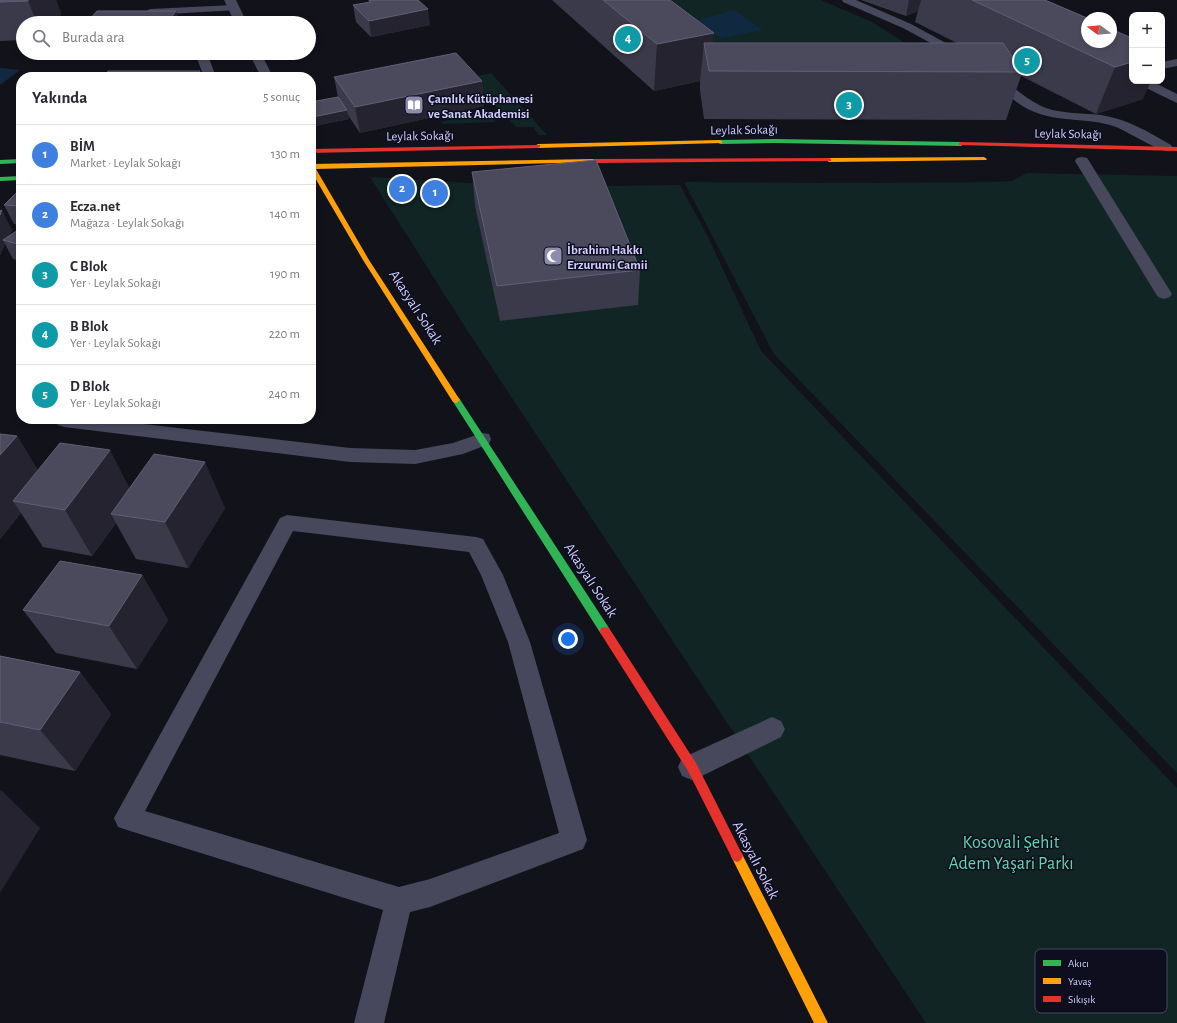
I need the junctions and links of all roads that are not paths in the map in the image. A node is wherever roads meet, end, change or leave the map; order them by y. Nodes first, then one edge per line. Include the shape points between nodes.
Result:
1 (847, 0) edge
2 (232, 4) edge
3 (179, 11) junction
4 (142, 12) edge
5 (183, 16) edge
6 (238, 16) edge
7 (203, 60) edge
8 (258, 60) edge
9 (1177, 62) edge
10 (976, 65) edge
11 (1165, 65) edge
12 (208, 72) edge
13 (264, 72) edge
14 (988, 73) edge
15 (1148, 84) edge
16 (1176, 97) edge
17 (1171, 149) edge
18 (316, 150) edge
19 (995, 159) dead end
20 (16, 161) edge
21 (1082, 161) dead end
22 (0, 162) edge
23 (316, 167) edge
24 (316, 175) edge
25 (16, 178) edge
26 (0, 179) edge
27 (1164, 294) dead end
28 (89, 424) edge
29 (482, 439) junction
30 (772, 729) dead end
31 (692, 767) junction
32 (399, 901) junction
33 (369, 1023) edge
34 (821, 1023) edge

1 - 10 lane via 932,38
2 - 3 lane
2 - 6 street
3 - 4 lane
3 - 5 lane
7 - 12 lane
8 - 13 street
9 - 11 lane
14 - 17 lane via 1037,109 1061,116 1117,122
15 - 16 lane
17 - 18 street, Leylak Sokağı via 774,141
19 - 23 street, Leylak Sokağı via 530,162
20 - 22 street
21 - 27 lane
24 - 29 street, Akasyalı Sokak via 366,260
25 - 26 street
28 - 29 lane via 350,455 415,457 456,449
29 - 31 street, Akasyalı Sokak
30 - 31 street
31 - 34 street, Akasyalı Sokak
32 - 32 lane via 430,893 574,840 519,642 492,574 476,546 287,523 127,818
32 - 33 lane

